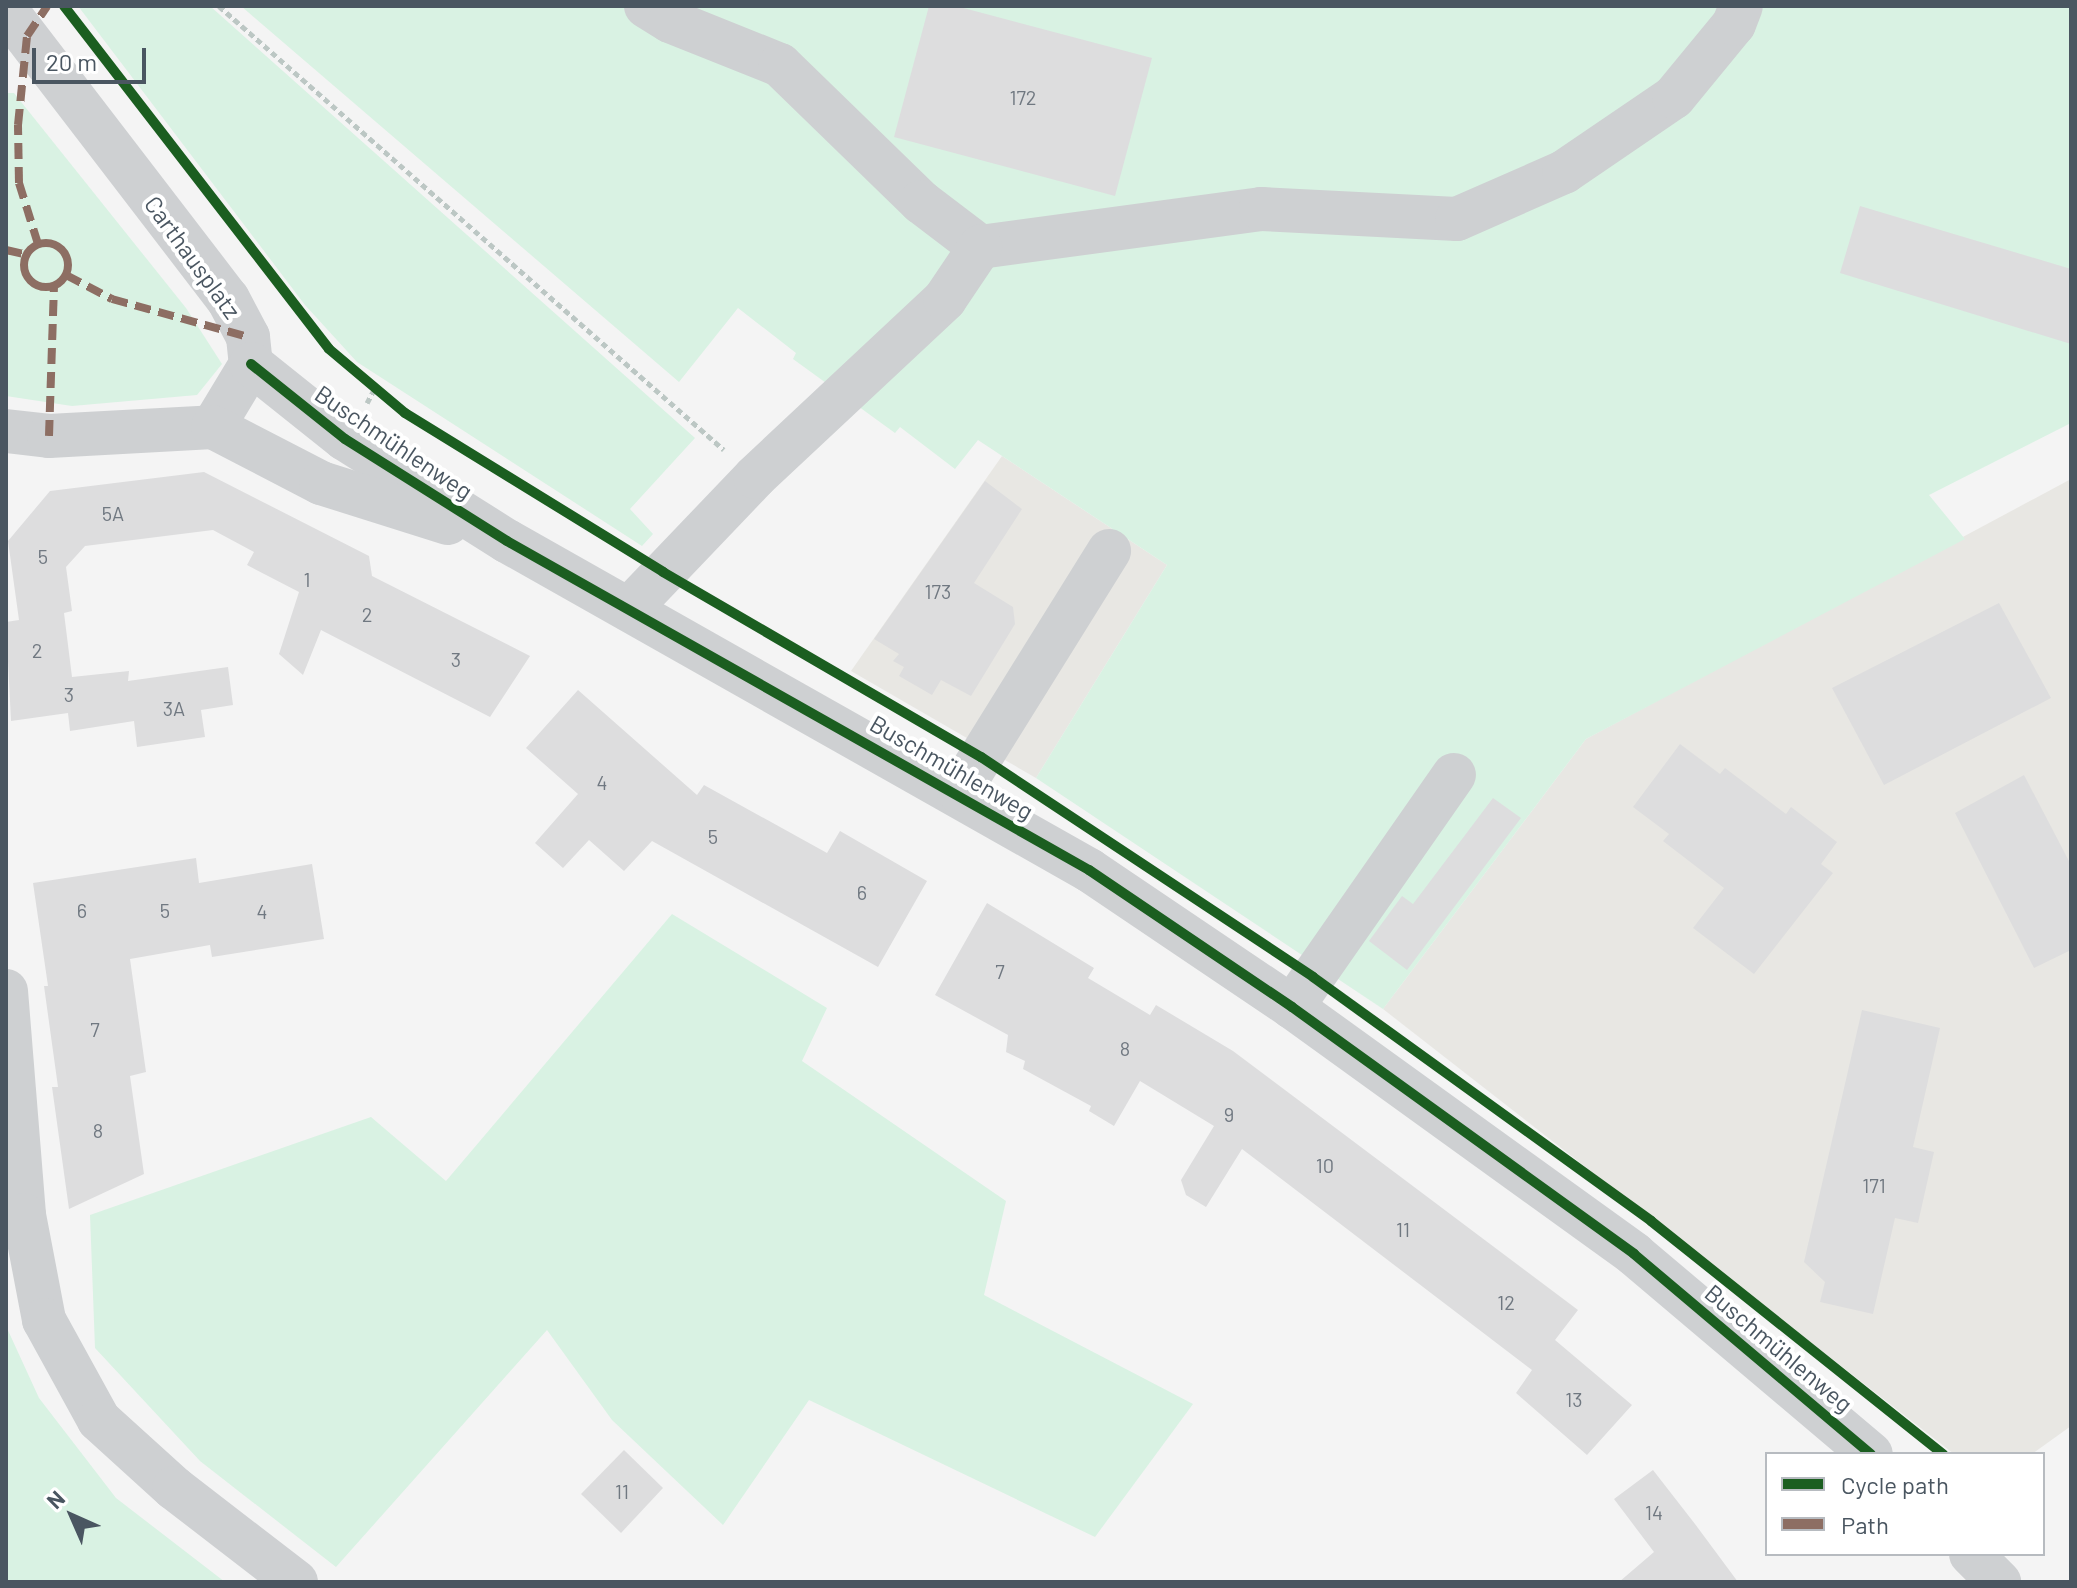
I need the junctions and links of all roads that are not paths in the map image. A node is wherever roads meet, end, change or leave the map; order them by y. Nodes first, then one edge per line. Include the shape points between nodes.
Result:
1 (646, 6) edge
2 (1741, 6) edge
3 (6, 10) edge
4 (980, 247) junction
5 (251, 364) junction
6 (213, 427) junction
7 (6, 431) edge
8 (507, 541) junction
9 (1109, 551) dead end
10 (629, 609) junction
11 (1454, 775) dead end
12 (959, 792) junction
13 (6, 991) edge
14 (1292, 1007) junction
15 (1869, 1452) edge
16 (1973, 1556) edge
17 (296, 1582) edge
18 (1999, 1582) edge

1 - 4 street via 670,21 780,65 921,202
2 - 4 street via 1734,24 1674,97 1564,172 1457,219 1261,209
3 - 5 street, Carthausplatz via 228,299 248,337
4 - 10 street via 945,299 755,477
5 - 6 street
5 - 8 street, Buschmühlenweg via 345,439
6 - 7 street via 49,436
6 - 8 street, Buschmühlenweg via 321,483
8 - 10 street, Buschmühlenweg
9 - 12 street
10 - 12 street, Buschmühlenweg
11 - 14 street
12 - 14 street, Buschmühlenweg via 1089,870
13 - 17 street via 24,1215 44,1320 99,1420 174,1488
14 - 15 street, Buschmühlenweg via 1634,1254
16 - 18 street

